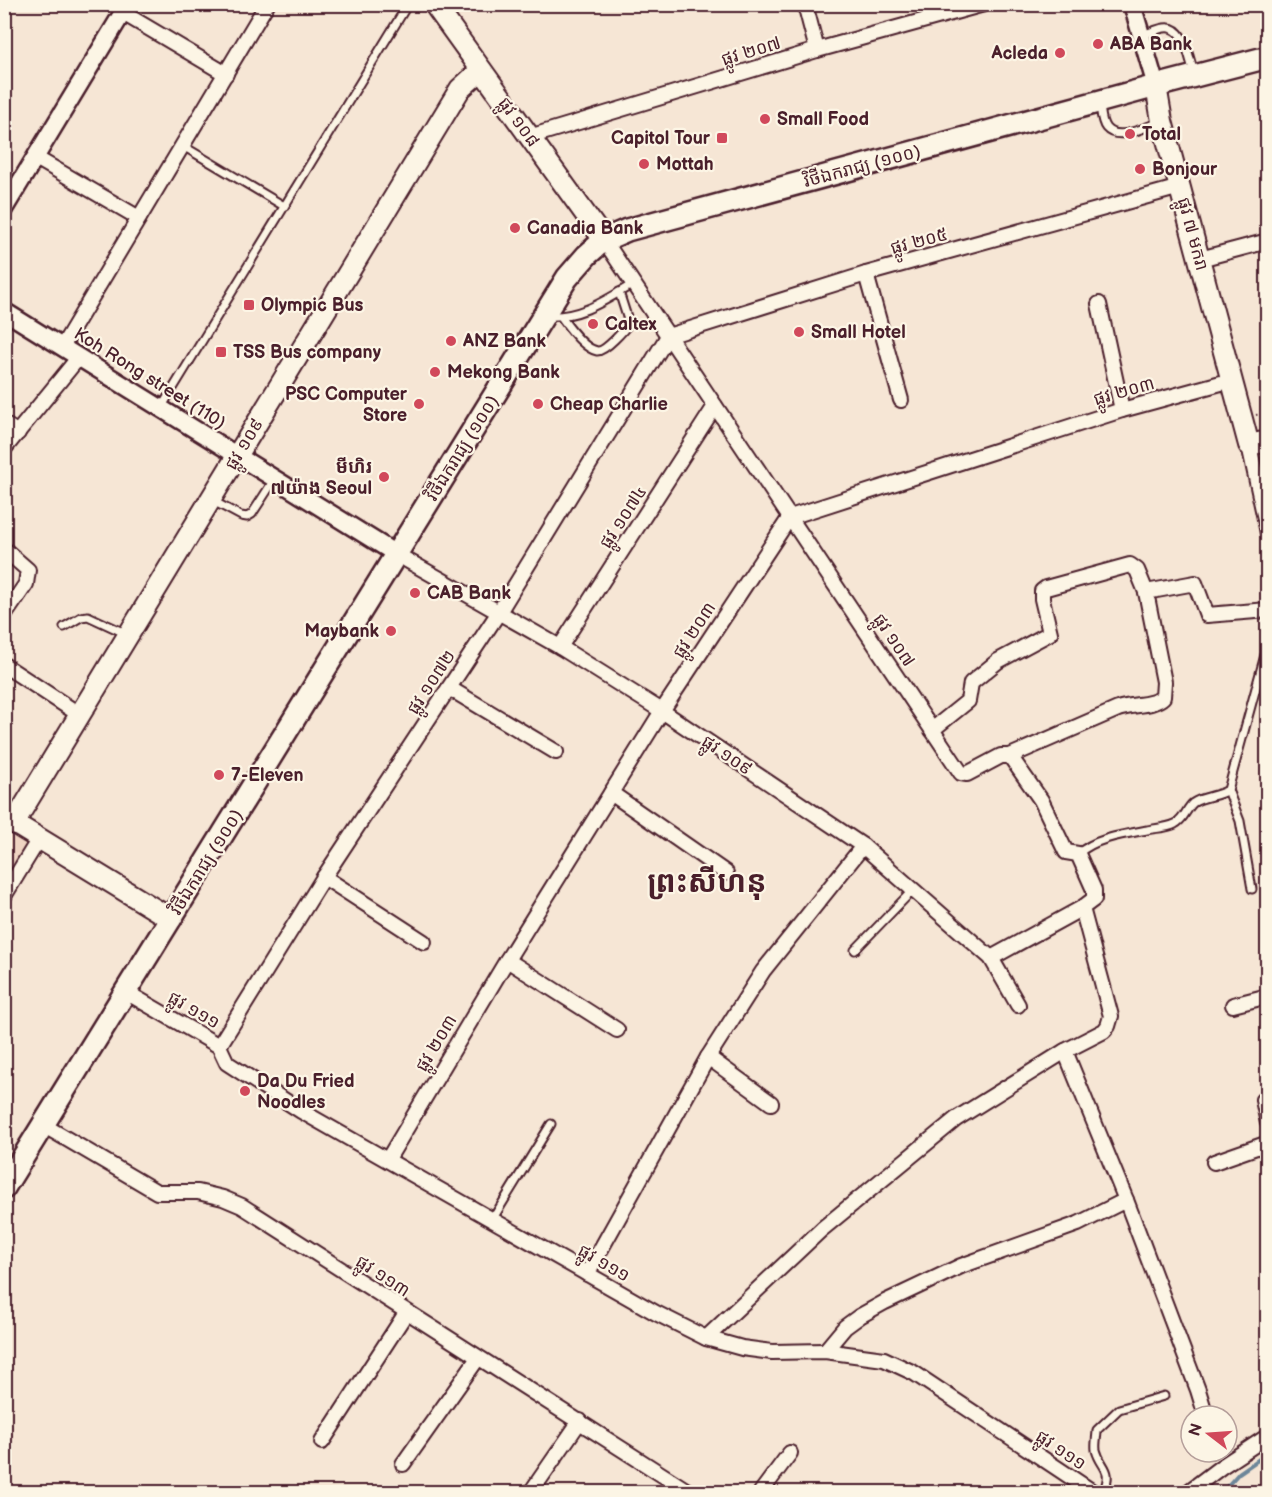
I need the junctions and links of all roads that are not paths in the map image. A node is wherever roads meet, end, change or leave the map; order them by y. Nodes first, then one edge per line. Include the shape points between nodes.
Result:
1 (267, 4) edge
2 (408, 4) edge
3 (434, 4) edge
4 (805, 4) edge
5 (984, 4) edge
6 (1132, 4) edge
7 (126, 9) edge
8 (1141, 36) junction
9 (817, 50) junction
10 (1268, 57) edge
11 (481, 70) junction
12 (226, 74) junction
13 (1195, 76) junction
14 (1156, 86) junction
15 (1099, 101) junction
16 (1162, 121) junction
17 (530, 137) junction
18 (183, 146) junction
19 (36, 158) junction
20 (1180, 187) junction
21 (285, 206) junction
22 (4, 209) edge
23 (139, 218) junction
24 (604, 240) junction
25 (1268, 241) edge
26 (1200, 259) junction
27 (866, 274) junction
28 (633, 284) junction
29 (619, 292) junction
30 (1099, 304) dead end
31 (4, 311) edge
32 (553, 317) junction
33 (668, 336) junction
34 (63, 347) junction
35 (79, 357) junction
36 (1232, 380) junction
37 (901, 400) dead end
38 (716, 406) junction
39 (161, 408) junction
40 (1122, 410) junction
41 (4, 424) edge
42 (18, 433) junction
43 (1258, 443) edge
44 (4, 449) edge
45 (237, 456) junction
46 (275, 479) junction
47 (211, 500) junction
48 (790, 517) junction
49 (1268, 533) edge
50 (4, 549) edge
51 (396, 554) junction
52 (1146, 592) junction
53 (1268, 610) edge
54 (499, 612) junction
55 (4, 616) edge
56 (64, 627) dead end
57 (128, 634) junction
58 (1268, 644) edge
59 (560, 647) junction
60 (4, 665) edge
61 (449, 688) junction
62 (662, 711) junction
63 (80, 715) junction
64 (932, 730) junction
65 (556, 752) dead end
66 (1010, 756) junction
67 (1228, 790) junction
68 (611, 793) junction
69 (9, 820) edge
70 (39, 839) junction
71 (863, 846) junction
72 (1078, 854) junction
73 (726, 873) dead end
74 (324, 877) junction
75 (1252, 889) dead end
76 (913, 890) junction
77 (4, 896) edge
78 (1083, 908) junction
79 (171, 919) junction
80 (424, 942) dead end
81 (855, 950) dead end
82 (991, 958) junction
83 (507, 960) junction
84 (126, 992) junction
85 (1268, 996) edge
86 (1017, 1005) dead end
87 (1233, 1005) dead end
88 (617, 1030) dead end
89 (219, 1046) junction
90 (1065, 1051) junction
91 (708, 1057) junction
92 (1268, 1097) edge
93 (771, 1103) dead end
94 (1268, 1123) edge
95 (551, 1124) dead end
96 (43, 1125) junction
97 (1268, 1143) edge
98 (388, 1159) junction
99 (1214, 1162) dead end
100 (4, 1188) edge
101 (1126, 1200) junction
102 (492, 1220) junction
103 (587, 1274) junction
104 (406, 1313) junction
105 (706, 1338) junction
106 (825, 1351) junction
107 (477, 1358) junction
108 (1164, 1396) dead end
109 (1202, 1404) edge
110 (580, 1421) junction
111 (1268, 1436) edge
112 (322, 1442) dead end
113 (790, 1453) dead end
114 (403, 1464) dead end
115 (1220, 1464) edge
116 (1221, 1467) junction
117 (531, 1492) edge
118 (689, 1492) edge
119 (761, 1492) edge
120 (1093, 1492) edge
121 (1103, 1492) edge
122 (1188, 1492) edge

1 - 12 street
2 - 21 lane
3 - 11 main road, ផ្លូវ ១០៨
4 - 9 street
5 - 9 street, ផ្លូវ ២០៧
6 - 8 street, ផ្លូវ ៧ មករា
7 - 12 street
7 - 19 street
8 - 13 lane via 1167,27 1181,35
8 - 14 street, ផ្លូវ ៧ មករា
9 - 17 street, ផ្លូវ ២០៧
10 - 13 main road, វិថីឯករាជ្យ (១០០)
11 - 17 main road, ផ្លូវ ១០៨
11 - 45 main road, ផ្លូវ ១០៩ via 460,89
12 - 18 street
13 - 14 main road, វិថីឯករាជ្យ (១០០)
14 - 15 main road, វិថីឯករាជ្យ (១០០)
14 - 16 main road, ផ្លូវ ៧ មករា
15 - 16 lane via 1104,126 1111,132 1119,134
15 - 24 main road, វិថីឯករាជ្យ (១០០) via 627,230
16 - 20 main road, ផ្លូវ ៧ មករា
17 - 24 main road, ផ្លូវ ១០៨
18 - 21 lane
18 - 23 street
19 - 22 street
19 - 23 street
20 - 26 main road, ផ្លូវ ៧ មករា
20 - 27 street, ផ្លូវ ២០៥
21 - 39 lane
23 - 34 street
24 - 28 street, ផ្លូវ ១០៧
24 - 32 main road, វិថីឯករាជ្យ (១០០) via 567,278
25 - 26 street
26 - 36 main road, ផ្លូវ ៧ មករា
27 - 33 street, ផ្លូវ ២០៥
27 - 37 street
28 - 29 lane
28 - 33 street, ផ្លូវ ១០៧
29 - 32 lane via 580,313
29 - 32 lane via 629,323 603,350 592,349
30 - 40 street
31 - 34 street, Koh Rong street (110)
32 - 51 main road, វិថីឯករាជ្យ (១០០)
33 - 38 street, ផ្លូវ ១០៧
33 - 54 street, ផ្លូវ ១០៧២
34 - 35 street, Koh Rong street (110)
35 - 39 street, Koh Rong street (110)
35 - 42 street
36 - 40 street, ផ្លូវ ២០៣
36 - 43 main road, ផ្លូវ ៧ មករា
38 - 48 street, ផ្លូវ ១០៧
38 - 59 street, ផ្លូវ ១០៧៤
39 - 45 street, Koh Rong street (110)
40 - 48 street, ផ្លូវ ២០៣
41 - 42 street
42 - 44 street
43 - 49 street
45 - 46 street, Koh Rong street (110)
45 - 47 main road, ផ្លូវ ១០៩
46 - 47 lane via 247,518
46 - 51 street, Koh Rong street (110)
47 - 57 main road, ផ្លូវ ១០៩
48 - 62 street, ផ្លូវ ២០៣
48 - 64 street, ផ្លូវ ១០៧
50 - 55 street via 28,570 26,584
51 - 54 street, ផ្លូវ ១០៩
51 - 79 main road, វិថីឯករាជ្យ (១០០)
52 - 53 street via 1195,583 1207,615
52 - 64 street via 1137,570 1130,565 1046,588 1042,599 1050,633 998,661 971,682 968,701
52 - 66 street via 1164,682 1163,697 1118,709
54 - 59 street, ផ្លូវ ១០៩
54 - 61 street, ផ្លូវ ១០៧២
56 - 57 lane via 88,616
57 - 63 main road, ផ្លូវ ១០៩
58 - 67 lane
59 - 62 street, ផ្លូវ ១០៩
60 - 63 street
61 - 65 street
61 - 74 street, ផ្លូវ ១០៧២
62 - 68 street, ផ្លូវ ២០៣
62 - 71 street, ផ្លូវ ១០៩
63 - 69 main road, ផ្លូវ ១០៩
64 - 66 street, ផ្លូវ ១០៧ via 964,775 1001,756
66 - 72 street via 1041,800 1066,852
67 - 72 lane via 1192,804 1173,825 1098,842
67 - 75 lane via 1240,821
68 - 73 street
68 - 83 street, ផ្លូវ ២០៣
69 - 70 main road
70 - 77 street
70 - 79 main road
71 - 76 street, ផ្លូវ ១០៩
71 - 91 street via 763,971
72 - 78 street via 1095,896
74 - 80 street
74 - 89 street, ផ្លូវ ១០៧២
76 - 81 lane
76 - 82 street, ផ្លូវ ១០៩
78 - 82 street
78 - 90 street via 1111,1016 1104,1031
79 - 84 main road, វិថីឯករាជ្យ (១០០)
82 - 86 street, ផ្លូវ ១០៩
83 - 88 street
83 - 98 street, ផ្លូវ ២០៣
84 - 89 street, ផ្លូវ ១១១
84 - 96 main road, វិថីឯករាជ្យ (១០០)
85 - 87 street
89 - 98 street, ផ្លូវ ១១១ via 227,1063 301,1111
90 - 101 street
90 - 105 street via 956,1119 822,1229
91 - 93 street
91 - 103 street
92 - 94 street via 1263,1100
95 - 102 lane
96 - 100 main road, វិថីឯករាជ្យ (១០០)
96 - 104 street, ផ្លូវ ១១៣ via 157,1192 198,1192 242,1206
97 - 99 street
98 - 102 street, ផ្លូវ ១១១
101 - 106 street via 1078,1224 961,1266 885,1302 845,1327
101 - 109 street
102 - 103 street, ផ្លូវ ១១១
103 - 105 street, ផ្លូវ ១១១
104 - 107 street, ផ្លូវ ១១៣
104 - 112 street
105 - 106 street, ផ្លូវ ១១១ via 772,1352
106 - 120 street, ផ្លូវ ១១១ via 884,1359 914,1373
107 - 110 street, ផ្លូវ ១១៣
107 - 114 street
108 - 121 lane via 1119,1409 1097,1430 1096,1450 1108,1482
110 - 117 street
110 - 118 street, ផ្លូវ ១១៣
111 - 116 street
113 - 119 street
115 - 116 street
116 - 122 street

